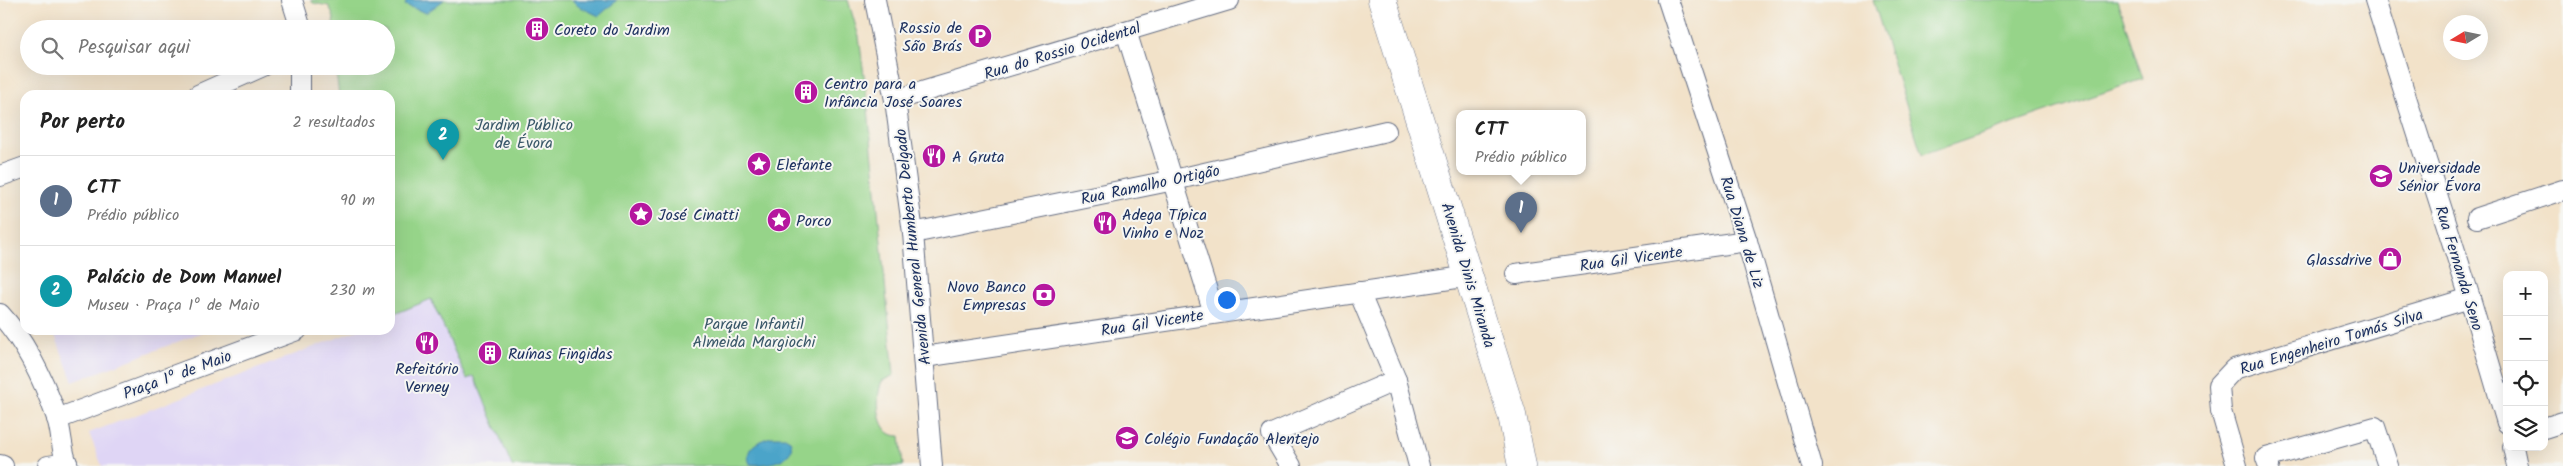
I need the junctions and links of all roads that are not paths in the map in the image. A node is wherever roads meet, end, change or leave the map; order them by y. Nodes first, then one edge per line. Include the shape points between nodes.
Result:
1 (292, 0) edge
2 (875, 0) edge
3 (1229, 0) edge
4 (1382, 0) edge
5 (1668, 0) edge
6 (2375, 0) edge
7 (298, 20) edge
8 (1126, 31) junction
9 (243, 75) edge
10 (300, 75) edge
11 (209, 90) edge
12 (300, 90) edge
13 (895, 100) junction
14 (1386, 131) dead end
15 (20, 169) edge
16 (0, 176) edge
17 (1174, 180) junction
18 (2563, 190) edge
19 (2477, 218) dead end
20 (913, 233) junction
21 (1747, 241) junction
22 (1516, 274) dead end
23 (1470, 276) junction
24 (1359, 292) junction
25 (2470, 298) junction
26 (1214, 313) junction
27 (0, 314) edge
28 (283, 335) edge
29 (924, 357) junction
30 (1396, 380) junction
31 (2503, 410) edge
32 (57, 418) junction
33 (2563, 422) edge
34 (2548, 427) edge
35 (2513, 451) edge
36 (61, 465) edge
37 (932, 466) edge
38 (1290, 466) edge
39 (1419, 466) edge
40 (1522, 466) edge
41 (1812, 466) edge
42 (2237, 466) edge
43 (2269, 466) edge
44 (2388, 466) edge
45 (2517, 466) edge

1 - 7 street
2 - 13 street, Avenida General Humberto Delgado
3 - 8 street, Rua do Rossio Ocidental
4 - 23 main road, Avenida Dinis Miranda
5 - 21 street, Rua Diana de Liz
6 - 25 street, Rua Fernanda Seno
8 - 13 street, Rua do Rossio Ocidental
8 - 17 street
9 - 11 street
10 - 12 street
13 - 20 street, Avenida General Humberto Delgado
14 - 17 street, Rua Ramalho Ortigão
15 - 16 street
17 - 20 street, Rua Ramalho Ortigão
17 - 26 street
18 - 19 street
20 - 29 street, Avenida General Humberto Delgado
21 - 22 street, Rua Gil Vicente
21 - 41 street, Rua Diana de Liz
23 - 24 street, Rua Gil Vicente
23 - 40 main road, Avenida Dinis Miranda via 1512,415
24 - 26 street, Rua Gil Vicente
24 - 30 street
25 - 31 street, Rua Fernanda Seno
25 - 42 street, Rua Engenheiro Tomás Silva via 2234,369 2219,385 2220,411
26 - 29 street, Rua Gil Vicente
27 - 32 street via 29,352
28 - 32 street, Praça 1º de Maio
29 - 37 street, Avenida General Humberto Delgado
30 - 38 street via 1272,434
30 - 39 street
32 - 36 street
33 - 34 street
35 - 45 street
43 - 44 street via 2266,458 2375,427

